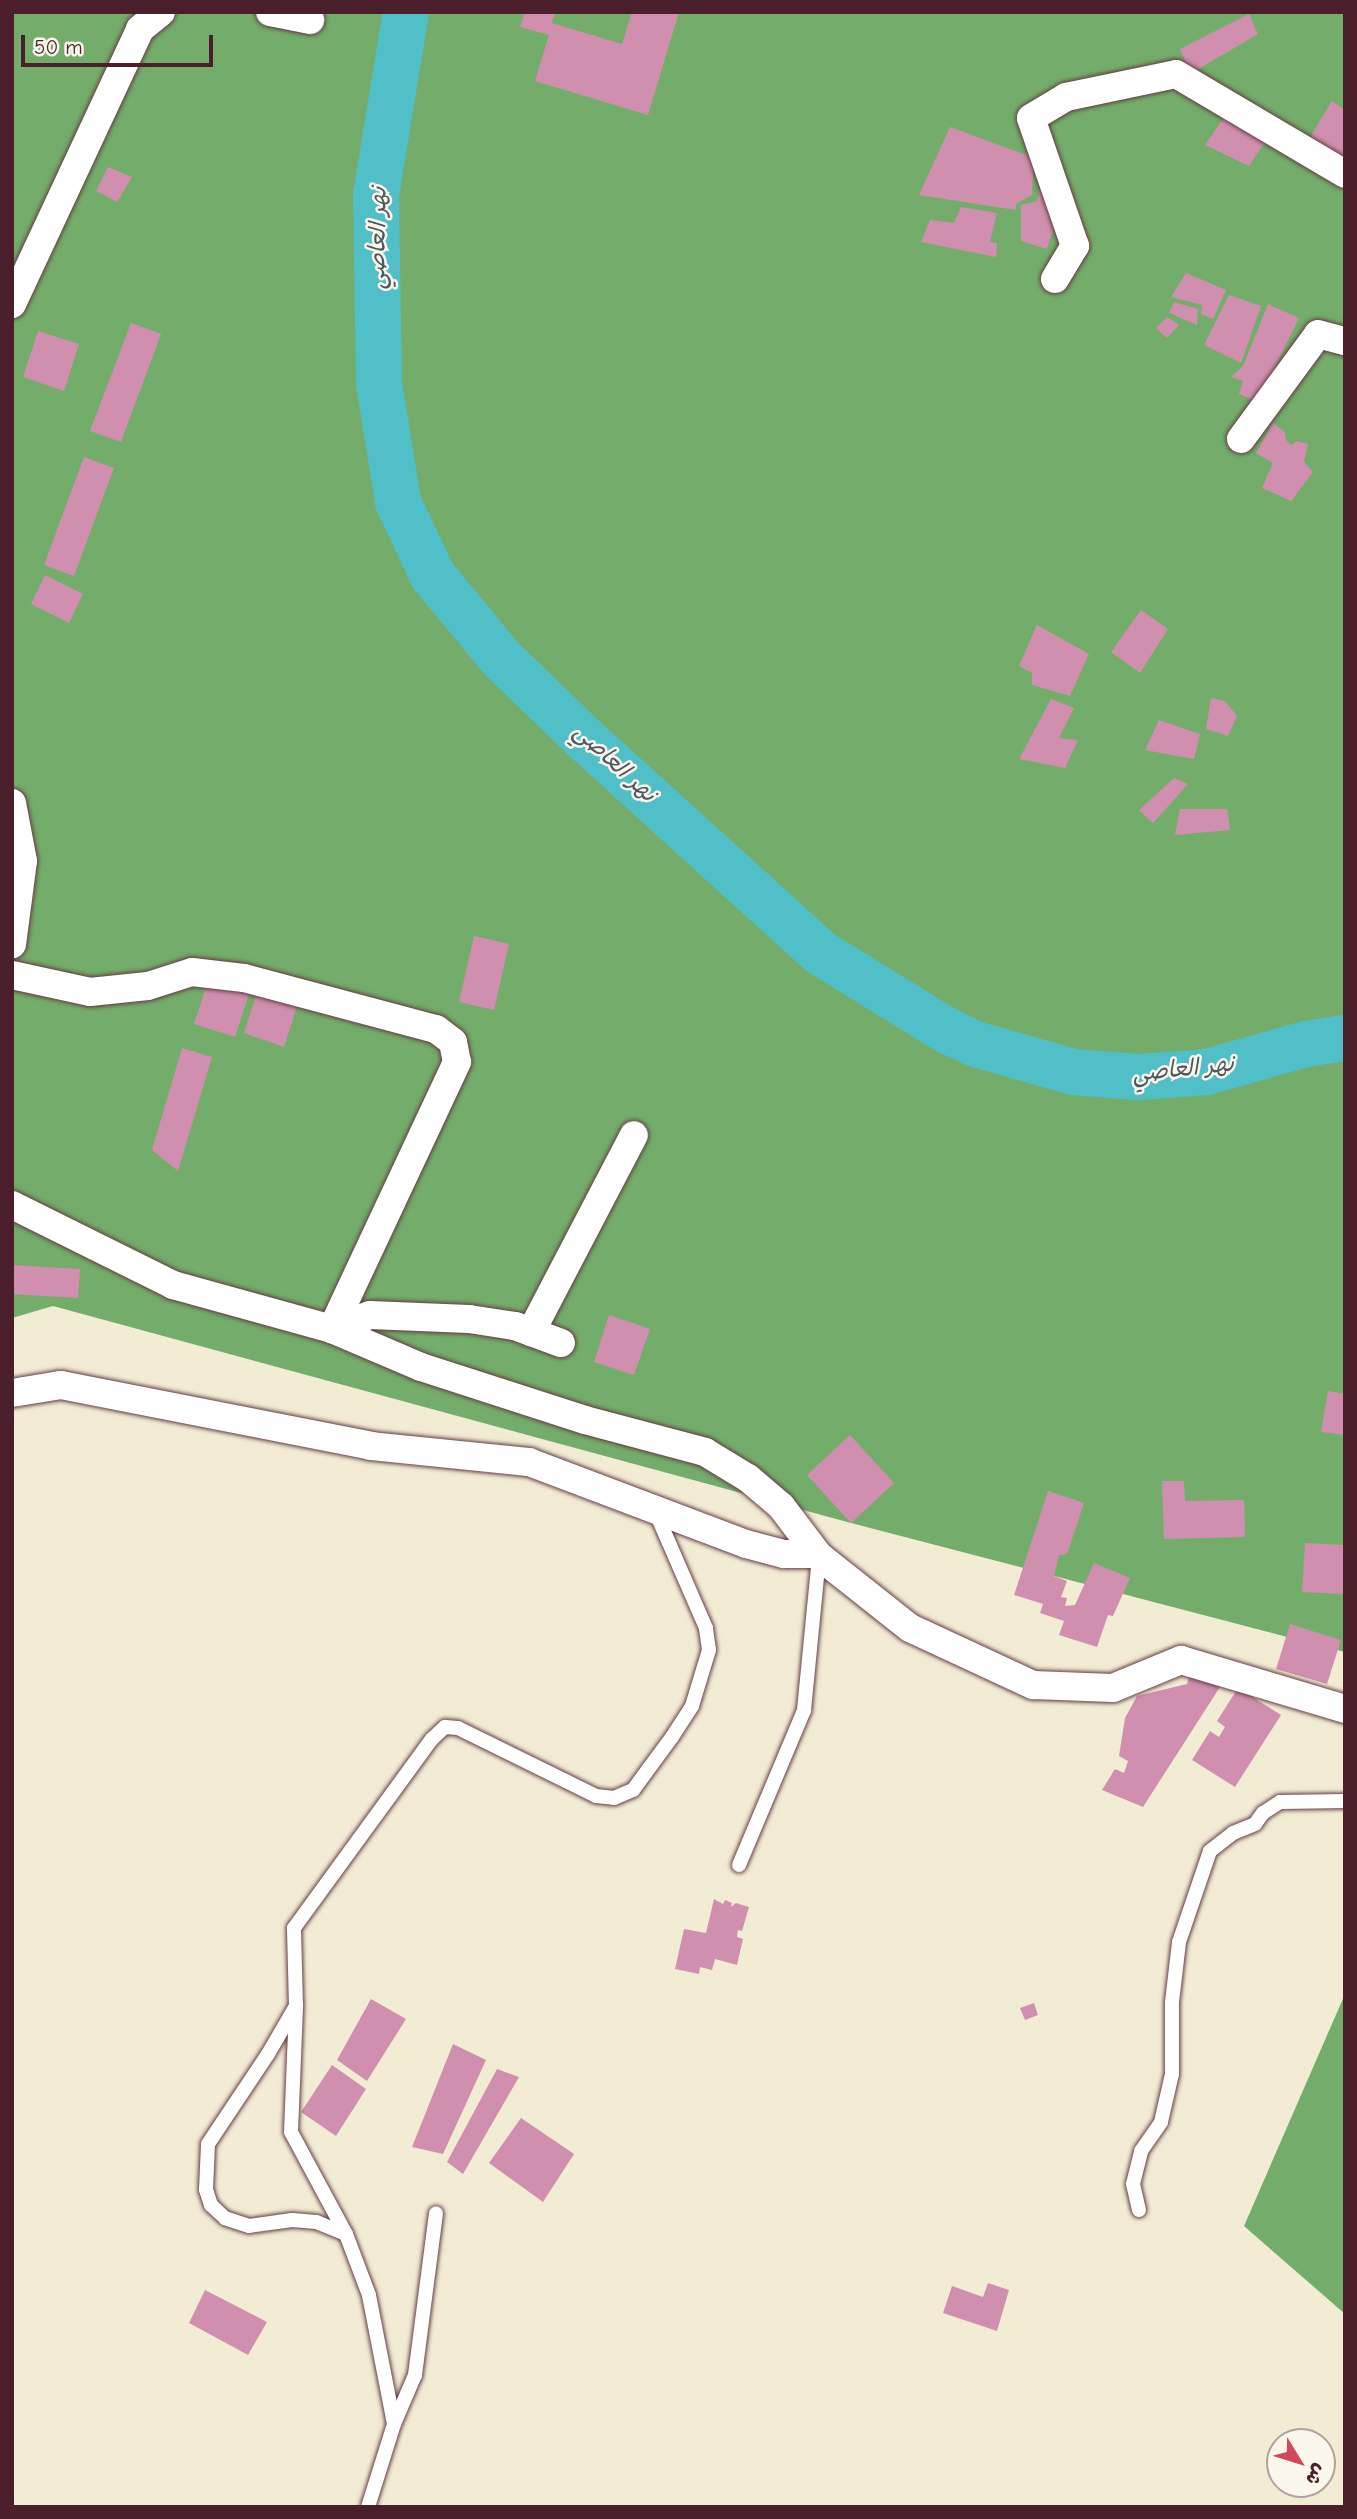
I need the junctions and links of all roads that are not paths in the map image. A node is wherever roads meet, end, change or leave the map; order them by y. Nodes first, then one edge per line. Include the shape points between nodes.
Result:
1 (161, 12) edge
2 (270, 12) edge
3 (310, 20) dead end
4 (1345, 174) edge
5 (1055, 279) dead end
6 (12, 304) edge
7 (1345, 341) edge
8 (1241, 439) dead end
9 (12, 803) edge
10 (12, 944) edge
11 (12, 975) edge
12 (634, 1135) dead end
13 (12, 1205) edge
14 (332, 1329) junction
15 (531, 1332) junction
16 (561, 1343) dead end
17 (12, 1393) edge
18 (653, 1508) junction
19 (818, 1555) junction
20 (1345, 1709) edge
21 (1345, 1801) edge
22 (739, 1866) dead end
23 (296, 2006) junction
24 (1139, 2210) dead end
25 (436, 2213) dead end
26 (346, 2234) junction
27 (394, 2424) junction
28 (368, 2507) edge

1 - 6 street via 140,29
2 - 3 street
4 - 5 street via 1175,74 1066,97 1031,118 1076,246
7 - 8 street via 1318,334
9 - 10 street via 23,862
11 - 14 street via 90,992 148,986 192,972 244,978 436,1029 453,1042 457,1062
12 - 15 street
13 - 14 street via 173,1285
14 - 15 street via 370,1315 469,1319
14 - 19 street via 421,1367 585,1420 705,1452 748,1478 781,1506
15 - 16 street
17 - 18 street via 61,1385 371,1446 529,1462
18 - 19 street via 746,1544
18 - 23 lane via 706,1628 709,1650 692,1706 672,1737 633,1790 614,1798 596,1796 458,1728 446,1727 432,1739 293,1928
19 - 20 street via 910,1628 1033,1685 1113,1688 1181,1660
19 - 22 lane via 804,1710
21 - 24 lane via 1280,1802 1255,1824 1233,1833 1210,1851 1179,1942 1172,2002 1172,2074 1161,2122 1141,2151 1133,2184
23 - 26 lane via 291,2132
23 - 26 lane via 208,2144 206,2190 211,2205 225,2218 249,2226 292,2220 316,2222
25 - 27 lane via 415,2375
26 - 27 lane via 369,2295
27 - 28 lane

